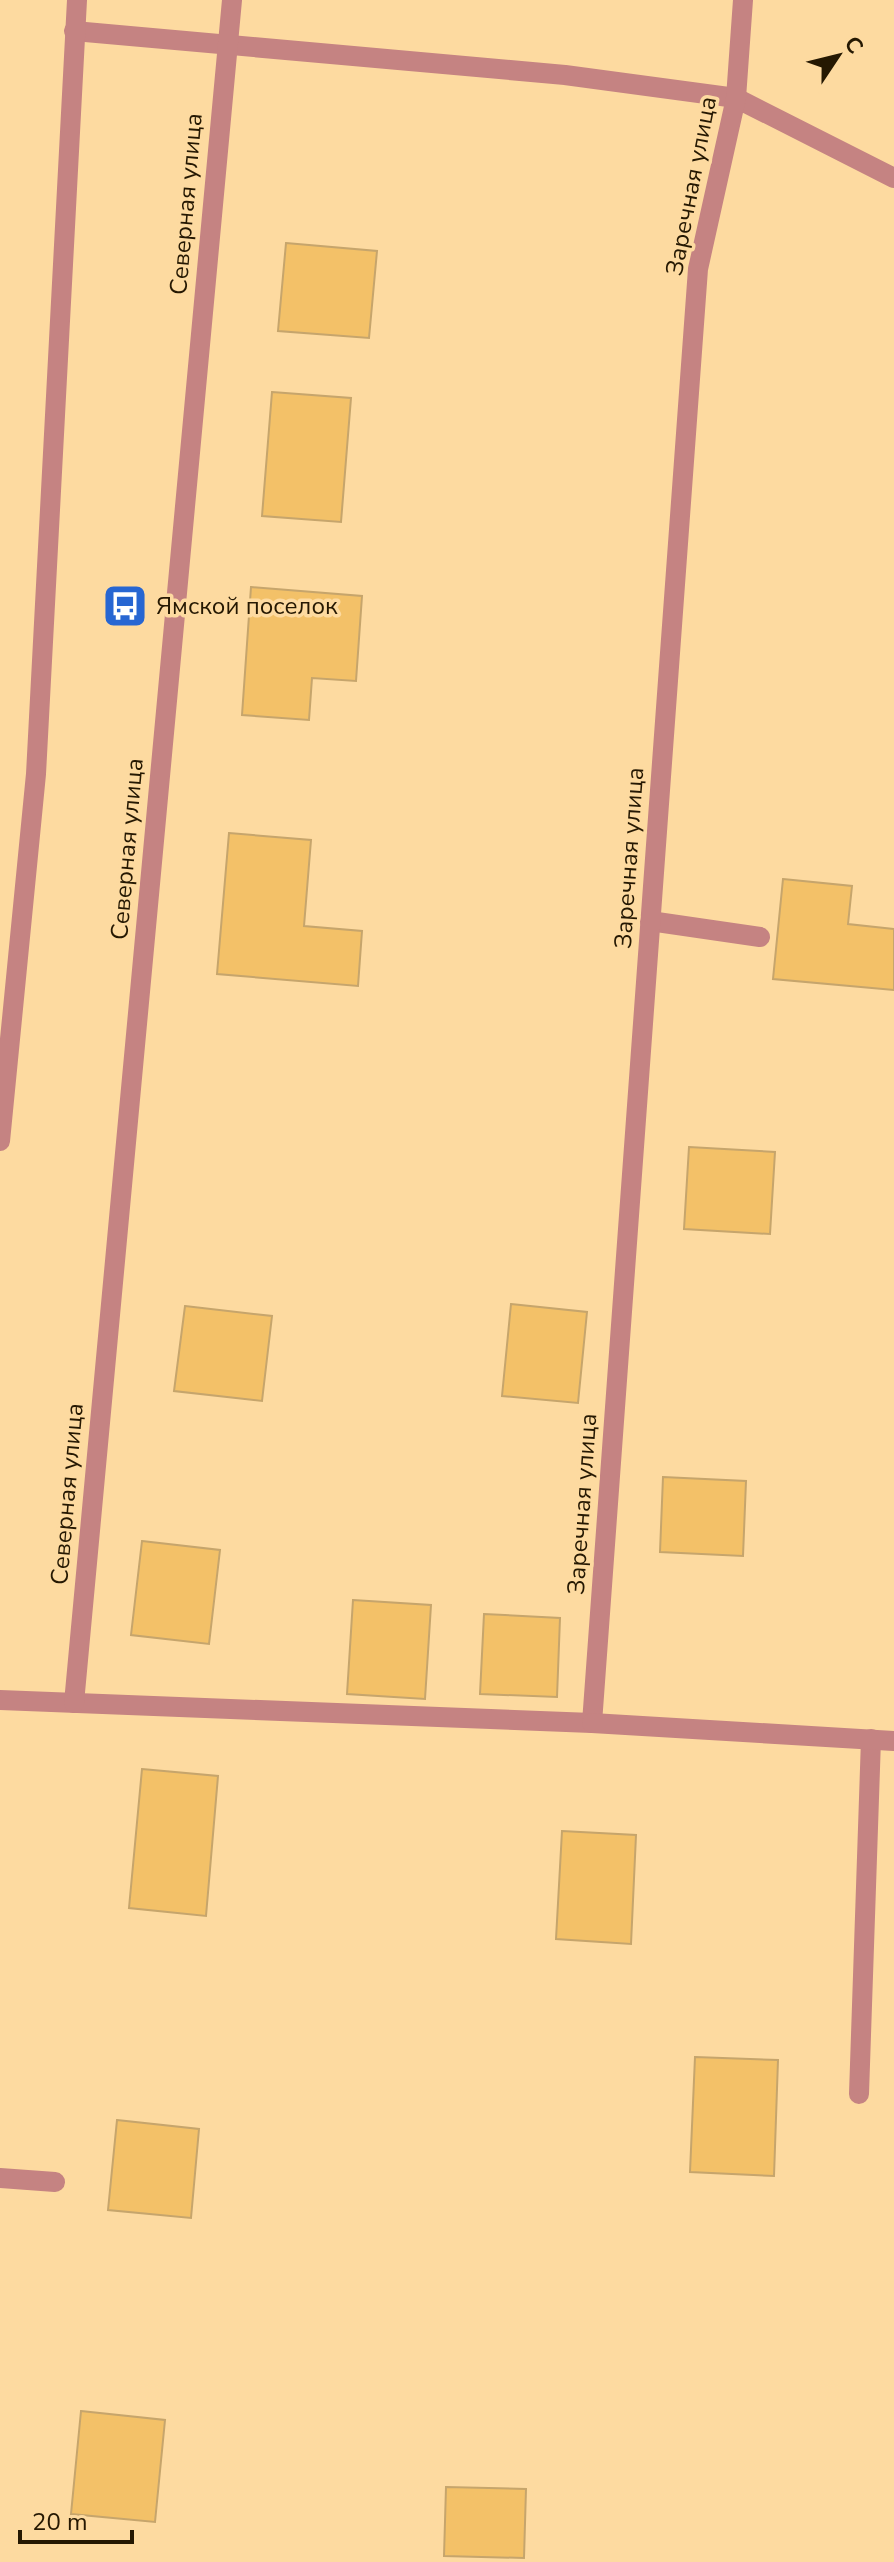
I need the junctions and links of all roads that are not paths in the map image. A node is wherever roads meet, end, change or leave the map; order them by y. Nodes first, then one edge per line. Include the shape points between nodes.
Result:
1 (77, 0) edge
2 (232, 0) edge
3 (743, 0) edge
4 (74, 31) junction
5 (227, 44) junction
6 (736, 98) junction
7 (894, 178) edge
8 (650, 921) junction
9 (760, 937) dead end
10 (0, 1141) edge
11 (0, 1700) edge
12 (74, 1703) junction
13 (592, 1723) junction
14 (871, 1739) junction
15 (894, 1741) edge
16 (859, 2094) dead end
17 (0, 2178) edge
18 (55, 2182) dead end

1 - 4 street
2 - 5 street, Северная улица
3 - 6 street, Заречная улица
4 - 5 street
4 - 10 street via 36,774
5 - 6 street via 565,75
5 - 12 street, Северная улица
6 - 7 street
6 - 8 street, Заречная улица via 698,269
8 - 9 street
8 - 13 street, Заречная улица
11 - 12 street
12 - 13 street
13 - 14 street
14 - 15 street
14 - 16 street
17 - 18 street

